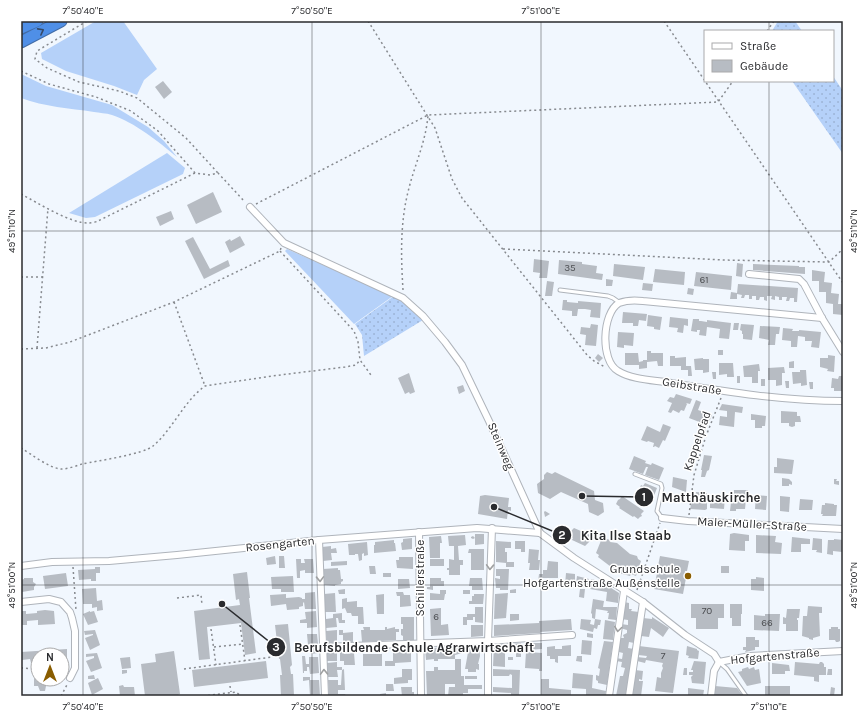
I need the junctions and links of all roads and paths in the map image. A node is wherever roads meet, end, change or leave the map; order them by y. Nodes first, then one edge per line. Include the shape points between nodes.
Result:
1 (37, 21) edge
2 (61, 21) edge
3 (87, 21) edge
4 (368, 21) edge
5 (664, 21) edge
6 (774, 21) edge
7 (21, 28) edge
8 (768, 30) edge
9 (21, 42) edge
10 (21, 70) edge
11 (704, 81) edge
12 (705, 82) edge
13 (732, 82) edge
14 (718, 102) junction
15 (428, 115) junction
16 (195, 173) junction
17 (218, 173) junction
18 (21, 194) edge
19 (250, 207) junction
20 (48, 208) junction
21 (284, 243) junction
22 (503, 249) junction
23 (843, 249) edge
24 (280, 251) junction
25 (828, 262) junction
26 (749, 274) dead end
27 (21, 277) edge
28 (42, 277) junction
29 (843, 283) edge
30 (560, 290) dead end
31 (403, 298) junction
32 (174, 302) junction
33 (620, 303) junction
34 (822, 318) junction
35 (21, 349) edge
36 (37, 349) junction
37 (843, 352) edge
38 (360, 360) junction
39 (613, 368) junction
40 (371, 375) dead end
41 (206, 386) junction
42 (724, 391) junction
43 (843, 401) edge
44 (21, 448) edge
45 (635, 474) dead end
46 (662, 518) junction
47 (688, 521) junction
48 (492, 528) junction
49 (843, 529) edge
50 (420, 532) junction
51 (540, 533) junction
52 (319, 540) junction
53 (73, 562) junction
54 (21, 566) edge
55 (624, 590) junction
56 (634, 597) junction
57 (177, 598) dead end
58 (21, 602) edge
59 (643, 602) junction
60 (202, 605) dead end
61 (72, 618) junction
62 (240, 625) dead end
63 (211, 630) dead end
64 (572, 636) dead end
65 (488, 641) junction
66 (243, 644) junction
67 (420, 644) junction
68 (323, 647) junction
69 (214, 648) junction
70 (843, 651) edge
71 (272, 657) dead end
72 (245, 661) junction
73 (719, 662) junction
74 (216, 664) junction
75 (184, 669) dead end
76 (70, 678) edge
77 (230, 686) dead end
78 (66, 687) edge
79 (231, 692) junction
80 (61, 696) edge
81 (204, 696) edge
82 (241, 696) edge
83 (325, 696) edge
84 (421, 696) edge
85 (488, 696) edge
86 (609, 696) edge
87 (629, 696) edge
88 (711, 696) edge
89 (746, 696) edge

1 - 7 highway
9 -> 2 highway
3 - 17 path via 37,51 35,59 47,68 79,82 119,91 136,98 186,138
4 - 15 path
5 - 11 path
6 - 8 path
10 - 16 path via 49,84 131,112 158,131
12 - 14 path
13 - 14 path
14 - 15 path
14 - 25 path
15 - 19 path
15 - 22 path via 442,146 452,179 462,198
15 - 31 path via 402,222 400,255
16 - 17 path
16 - 20 path via 98,221 77,221
17 - 19 path
18 - 20 path
19 - 21 street, Steinweg
20 - 28 path
21 - 24 path
21 - 31 street, Steinweg
22 - 25 path via 723,260
22 - 39 path via 587,355 603,367
23 - 25 path
24 - 32 path
24 - 38 path via 354,330
25 - 29 path
26 - 34 street via 799,279
27 - 28 path
28 - 36 path
30 - 33 lane via 608,296
31 - 51 street, Steinweg via 446,342 462,365
32 - 36 path via 70,342
32 - 41 path
33 - 34 street via 634,300
33 - 39 street via 612,311 607,324 606,353
34 - 37 street
35 - 36 path
38 - 40 path
38 - 41 path via 356,365 346,367
39 - 42 street, Geibstraße via 641,378
41 - 44 path via 152,448 61,469 41,462
42 - 43 street, Geibstraße via 800,400
42 - 47 path, Kappelpfad via 694,475
45 - 46 lane via 661,484 657,511
46 - 47 street, Maler-Müller-Straße
46 - 56 path
47 - 49 street, Maler-Müller-Straße
48 - 50 street, Rosengarten
48 - 51 street, Rosengarten
48 -> 65 street
50 - 52 street, Rosengarten
50 - 67 street, Schillerstraße
51 - 55 street
52 - 53 street, Rosengarten via 177,555
52 -> 68 street
53 - 54 street, Rosengarten
53 - 61 path via 76,609
55 - 56 street
55 -> 86 street
56 - 59 street
57 - 60 path via 201,595
58 - 61 street via 49,599 61,602
59 - 73 street via 714,654
59 - 87 street
61 - 76 street via 76,668
62 - 66 path
63 - 69 path
64 - 65 street
65 - 67 street
65 - 85 street
66 - 69 path
66 - 72 path
67 - 68 street
67 - 84 street, Schillerstraße
83 -> 68 street
69 - 74 path
70 - 73 street, Hofgartenstraße via 750,656
71 - 72 path
72 - 74 path
73 - 88 street, Hofgartenstraße via 714,670
73 - 89 lane
74 - 75 path
77 - 79 path
78 - 80 path
79 - 81 path
79 - 82 path

